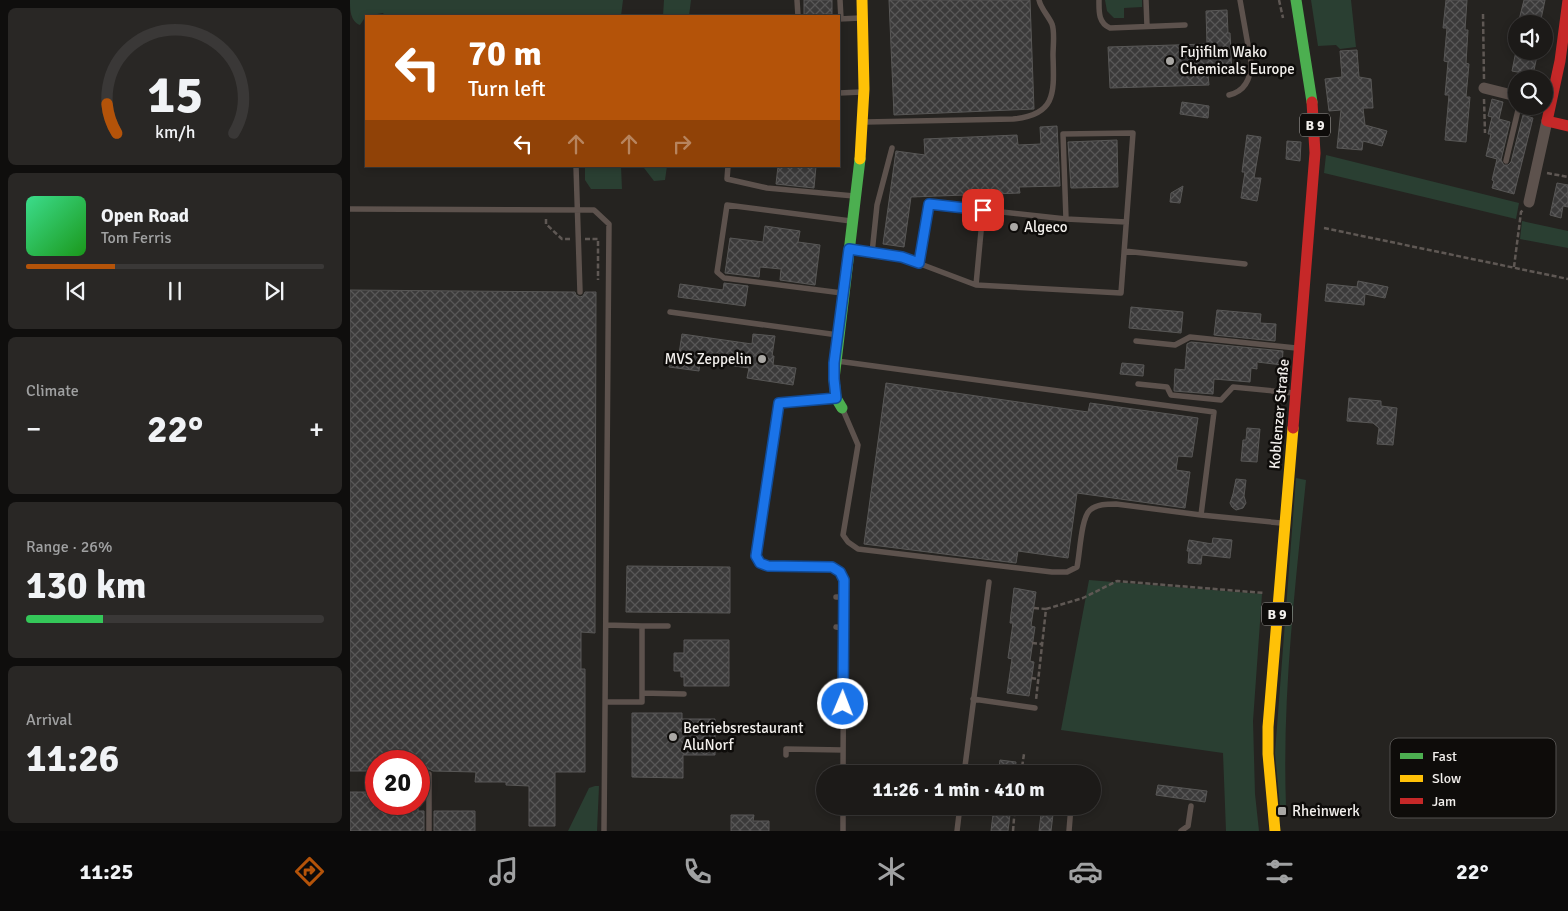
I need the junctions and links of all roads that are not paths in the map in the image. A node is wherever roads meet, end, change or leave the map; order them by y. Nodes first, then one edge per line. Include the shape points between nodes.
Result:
1 (796, 0) edge
2 (840, 0) edge
3 (862, 0) edge
4 (1039, 0) edge
5 (1099, 0) edge
6 (1146, 0) edge
7 (1240, 0) edge
8 (1296, 0) edge
9 (1568, 0) edge
10 (798, 15) edge
11 (862, 18) junction
12 (840, 19) edge
13 (1185, 24) dead end
14 (1147, 26) junction
15 (1553, 85) edge
16 (1484, 88) road end
17 (864, 92) junction
18 (840, 93) edge
19 (1508, 94) edge
20 (1229, 95) dead end
21 (1517, 115) edge
22 (1547, 115) edge
23 (1547, 121) junction
24 (863, 122) junction
25 (1568, 126) edge
26 (892, 148) dead end
27 (1506, 161) dead end
28 (576, 167) edge
29 (728, 167) edge
30 (856, 197) junction
31 (1529, 202) road end
32 (350, 209) edge
33 (577, 210) junction
34 (983, 210) junction
35 (1066, 219) junction
36 (853, 222) junction
37 (1126, 222) junction
38 (849, 249) junction
39 (1124, 251) junction
40 (872, 253) junction
41 (919, 263) junction
42 (1245, 264) dead end
43 (976, 285) junction
44 (580, 292) dead end
45 (844, 294) junction
46 (670, 312) dead end
47 (838, 335) junction
48 (1136, 341) dead end
49 (1300, 348) junction
50 (835, 361) junction
51 (1138, 384) dead end
52 (1296, 393) junction
53 (772, 402) dead end
54 (779, 403) junction
55 (839, 403) junction
56 (1201, 514) junction
57 (1285, 523) junction
58 (989, 582) dead end
59 (836, 597) dead end
60 (844, 597) junction
61 (606, 625) junction
62 (642, 626) junction
63 (668, 626) dead end
64 (836, 627) dead end
65 (844, 628) junction
66 (836, 658) dead end
67 (844, 658) junction
68 (642, 693) junction
69 (684, 694) dead end
70 (972, 698) junction
71 (605, 702) junction
72 (1035, 708) road end
73 (843, 750) junction
74 (786, 755) dead end
75 (843, 765) edge
76 (965, 765) edge
77 (1191, 806) dead end
78 (429, 815) edge
79 (843, 815) edge
80 (959, 815) edge
81 (1070, 815) edge
82 (429, 831) edge
83 (604, 831) edge
84 (842, 831) edge
85 (957, 831) edge
86 (1069, 831) edge
87 (1181, 831) edge
88 (1275, 831) edge

1 - 10 lane
2 - 12 lane
3 - 11 main road
4 - 24 lane via 1052,25 1054,76 1047,107 1030,117 1013,119
5 - 14 lane via 1101,20 1105,26
6 - 14 lane
7 - 20 lane via 1251,72 1246,86
8 - 49 main road, Koblenzer Straße / B 9 via 1316,128
9 - 15 main road via 1560,61
11 - 12 lane
11 - 17 main road
13 - 14 lane
16 - 19 street
17 - 18 lane
17 - 24 main road
21 - 27 lane
22 - 23 main road
23 - 25 main road
23 - 31 street
24 - 30 main road
26 - 40 lane via 877,205
28 - 33 lane
29 - 30 lane via 727,179 767,188
30 - 36 main road
32 - 33 lane
33 - 44 lane
33 - 61 lane via 594,210 609,224
34 - 35 lane
34 - 41 lane via 929,204
34 - 43 lane
35 - 37 lane
35 - 37 lane via 1063,134 1133,133
36 - 38 main road
36 - 45 lane via 726,205 717,272 724,278
37 - 39 lane
38 - 40 lane
38 - 45 main road
39 - 42 lane
39 - 43 lane via 1121,293
40 - 41 lane
41 - 43 lane
45 - 47 main road
46 - 47 lane
47 - 50 main road
48 - 49 lane via 1175,345 1190,337
49 - 52 main road, Koblenzer Straße / B 9
50 - 55 main road via 834,379
50 - 56 lane via 1214,412
51 - 52 lane via 1167,387 1171,395 1221,400 1233,387
52 - 57 main road, Koblenzer Straße / B 9
53 - 54 lane
54 - 55 lane
54 - 60 lane via 766,466 756,556 760,563 768,566 832,567 844,580
55 - 56 lane via 858,445 843,535 858,549 1067,572 1077,567 1084,523 1088,512 1095,507 1116,504
56 - 57 lane
57 - 88 main road, Koblenzer Straße / B 9 via 1268,728
58 - 70 lane
59 - 60 lane
60 - 65 lane
61 - 62 lane
61 - 71 lane
62 - 63 lane
62 - 68 lane
64 - 65 lane
65 - 67 lane
66 - 67 lane
67 - 73 lane via 840,688
68 - 69 lane
68 - 71 lane via 642,702
70 - 72 lane
70 - 76 lane
71 - 83 lane
73 - 74 lane via 786,750
73 - 75 lane
77 - 87 lane via 1188,826
78 - 82 lane
79 - 84 lane
80 - 85 lane
81 - 86 lane

